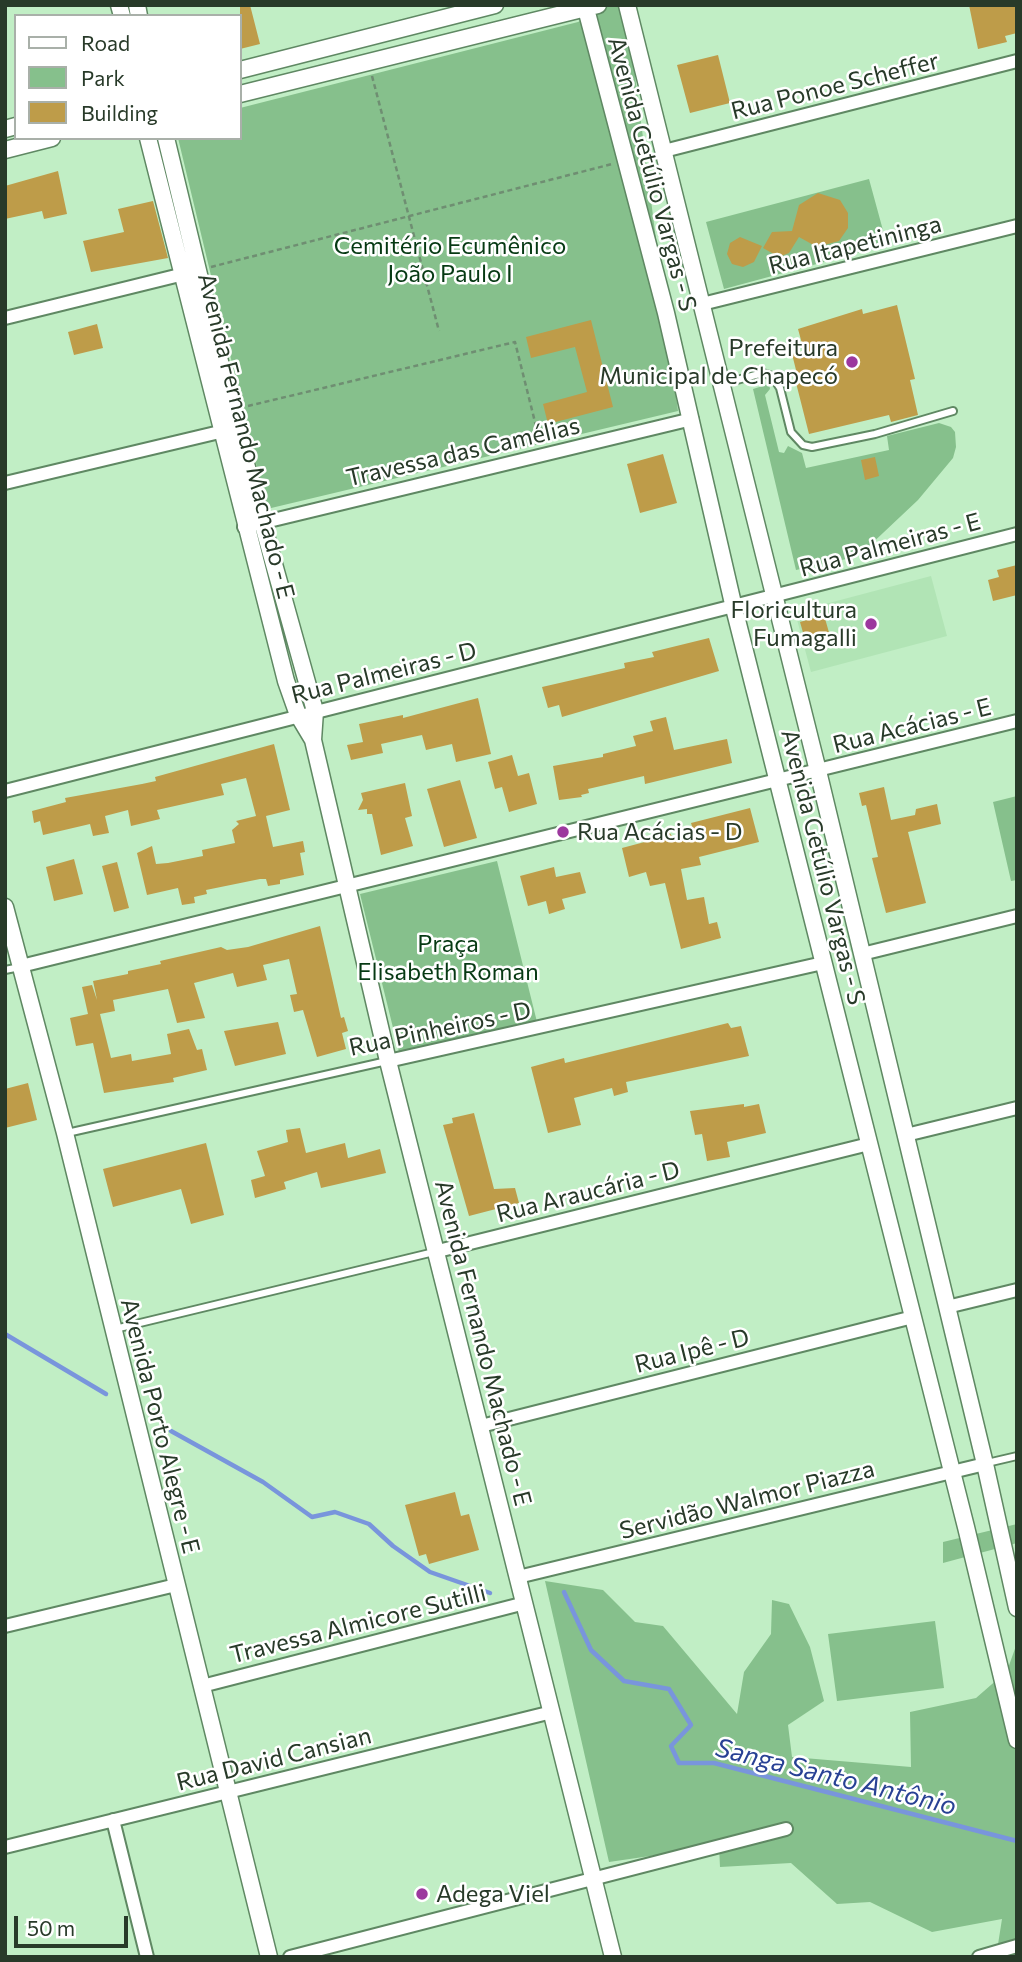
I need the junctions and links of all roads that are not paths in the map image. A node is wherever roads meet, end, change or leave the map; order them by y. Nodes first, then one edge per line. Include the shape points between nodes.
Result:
1 (495, 5) edge
2 (626, 5) edge
3 (590, 6) edge
4 (363, 38) junction
5 (1017, 61) edge
6 (369, 62) junction
7 (242, 69) edge
8 (242, 94) edge
9 (44, 140) edge
10 (149, 140) edge
11 (166, 140) edge
12 (5, 150) edge
13 (664, 151) junction
14 (1017, 226) edge
15 (190, 273) junction
16 (702, 304) junction
17 (5, 318) edge
18 (722, 384) junction
19 (953, 411) dead end
20 (692, 419) junction
21 (228, 430) junction
22 (5, 483) edge
23 (262, 522) junction
24 (244, 527) junction
25 (1017, 534) edge
26 (774, 598) junction
27 (734, 608) junction
28 (315, 711) junction
29 (298, 715) junction
30 (1017, 721) edge
31 (313, 740) junction
32 (818, 771) junction
33 (777, 781) junction
34 (5, 791) edge
35 (347, 886) junction
36 (5, 907) edge
37 (1017, 916) edge
38 (862, 954) junction
39 (823, 963) junction
40 (13, 968) edge
41 (388, 1061) junction
42 (1017, 1108) edge
43 (65, 1133) junction
44 (906, 1135) junction
45 (869, 1144) junction
46 (438, 1251) junction
47 (1017, 1290) edge
48 (947, 1307) junction
49 (913, 1317) junction
50 (113, 1330) junction
51 (481, 1426) junction
52 (1017, 1456) edge
53 (985, 1464) junction
54 (952, 1471) junction
55 (518, 1577) junction
56 (176, 1585) junction
57 (525, 1603) junction
58 (1017, 1608) edge
59 (5, 1626) edge
60 (201, 1686) junction
61 (552, 1712) junction
62 (1017, 1740) edge
63 (228, 1792) junction
64 (113, 1820) junction
65 (786, 1829) dead end
66 (5, 1847) edge
67 (593, 1878) junction
68 (1017, 1946) edge
69 (147, 1957) edge
70 (269, 1957) edge
71 (290, 1957) edge
72 (613, 1957) edge
73 (979, 1957) edge

1 - 4 street
2 - 13 street, Avenida Getúlio Vargas - S
3 - 6 street
3 - 20 street, Avenida Getúlio Vargas - S
4 - 6 street
4 - 7 street
5 - 13 street, Rua Ponoe Scheffer
6 - 8 street
9 - 12 street
10 - 15 street, Avenida Fernando Machado - E
11 - 15 street, Avenida Fernando Machado - E
13 - 16 street, Avenida Getúlio Vargas - S
14 - 16 street, Rua Itapetininga
15 - 17 street
15 - 21 street, Avenida Fernando Machado - E
15 - 21 street, Avenida Fernando Machado - E via 231,411
16 - 18 street, Avenida Getúlio Vargas - S
18 - 19 lane via 763,373 772,376 780,388 791,432 803,445 812,447
18 - 26 street, Avenida Getúlio Vargas - S
20 - 23 street, Travessa das Camélias
20 - 27 street, Avenida Getúlio Vargas - S
21 - 22 street
21 - 23 street, Avenida Fernando Machado - E
21 - 24 street, Avenida Fernando Machado - E
23 - 24 street, Travessa das Camélias
23 - 28 street, Avenida Fernando Machado - E
24 - 29 street, Avenida Fernando Machado - E
25 - 26 street, Rua Palmeiras - E
26 - 27 street, Rua Palmeiras - D
26 - 32 street, Avenida Getúlio Vargas - S
27 - 28 street, Rua Palmeiras - D
27 - 33 street, Avenida Getúlio Vargas - S
28 - 29 street, Rua Palmeiras - D
28 - 31 street, Avenida Fernando Machado - E
29 - 31 street, Avenida Fernando Machado - E
29 - 34 street, Rua Palmeiras - D
30 - 32 street, Rua Acácias - E
31 - 35 street, Avenida Fernando Machado - E
32 - 33 street
32 - 38 street, Avenida Getúlio Vargas - S
33 - 35 street
33 - 39 street, Avenida Getúlio Vargas - S
35 - 40 street
35 - 41 street, Avenida Fernando Machado - E
36 - 40 street, Avenida Porto Alegre - E
37 - 38 street
38 - 44 street, Avenida Getúlio Vargas - S
39 - 41 street, Rua Pinheiros - D
39 - 45 street, Avenida Getúlio Vargas - S
40 - 43 street, Avenida Porto Alegre - E
41 - 43 lane, Rua Pinheiros - D
41 - 46 street, Avenida Fernando Machado - E
42 - 44 street
43 - 50 street, Avenida Porto Alegre - E
44 - 48 street, Avenida Getúlio Vargas - S
45 - 46 street, Rua Araucária - D
45 - 49 street, Avenida Getúlio Vargas - S
46 - 50 lane, Rua Araucária - D
46 - 51 street, Avenida Fernando Machado - E
47 - 48 street
48 - 53 street, Avenida Getúlio Vargas - S
49 - 51 street, Rua Ipê - D
49 - 54 street, Avenida Getúlio Vargas - S
50 - 56 street, Avenida Porto Alegre - E
51 - 55 street, Avenida Fernando Machado - E
52 - 53 lane
53 - 54 street, Servidão Walmor Piazza
53 - 58 street, Avenida Getúlio Vargas - S
54 - 55 street, Servidão Walmor Piazza
54 - 62 street, Avenida Getúlio Vargas - S
55 - 57 street, Avenida Fernando Machado - E
56 - 59 street
56 - 60 street, Avenida Porto Alegre - E
57 - 60 street, Travessa Almicore Sutilli
57 - 61 street, Avenida Fernando Machado - E
60 - 63 street, Avenida Porto Alegre - E
61 - 63 street, Rua David Cansian
61 - 67 street, Avenida Fernando Machado - E
63 - 64 street, Rua David Cansian
63 - 70 street, Avenida Porto Alegre - E
64 - 66 street, Rua David Cansian
64 - 69 street
65 - 67 street
67 - 71 street
67 - 72 street, Avenida Fernando Machado - E
68 - 73 street

